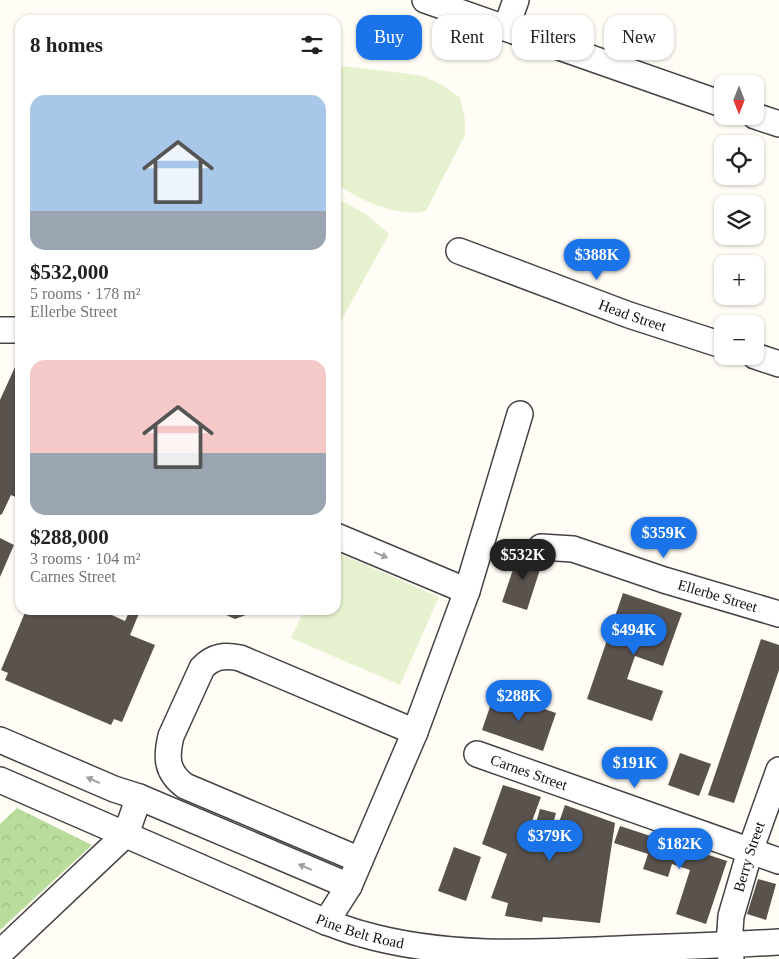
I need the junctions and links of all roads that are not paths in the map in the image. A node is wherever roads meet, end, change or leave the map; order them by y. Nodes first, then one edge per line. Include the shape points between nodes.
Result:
1 (425, 0) edge
2 (516, 0) edge
3 (506, 28) junction
4 (714, 101) edge
5 (459, 251) dead end
6 (0, 330) edge
7 (15, 330) edge
8 (714, 343) edge
9 (764, 359) edge
10 (779, 364) edge
11 (520, 414) dead end
12 (341, 538) edge
13 (541, 547) dead end
14 (467, 591) junction
15 (779, 614) edge
16 (415, 732) junction
17 (0, 740) edge
18 (478, 754) dead end
19 (779, 770) edge
20 (0, 780) edge
21 (139, 797) junction
22 (126, 834) junction
23 (750, 851) junction
24 (360, 860) junction
25 (779, 862) edge
26 (350, 886) junction
27 (326, 922) junction
28 (779, 942) edge
29 (730, 952) edge
30 (0, 953) edge
31 (457, 955) edge

1 - 3 street
2 - 3 street
3 - 4 street
5 - 8 street, Head Street
6 - 7 street
9 - 10 street
11 - 14 street
12 -> 14 street
13 - 15 street, Ellerbe Street via 573,550
14 - 16 street
16 - 24 street
16 - 24 street via 240,658 222,656 202,668 172,736 168,762 173,775 185,786
21 -> 17 street
18 - 23 street, Carnes Street
19 - 23 street, Berry Street
20 - 22 street, Pine Belt Road
21 - 22 street
26 -> 21 street
22 - 27 street, Pine Belt Road
22 - 30 street
23 - 25 street, Carnes Street
23 - 29 street, Berry Street via 731,916
24 - 26 street
26 - 27 street
27 - 31 street, Pine Belt Road via 389,941
28 - 29 street, Pine Belt Road
29 - 31 street, Pine Belt Road

